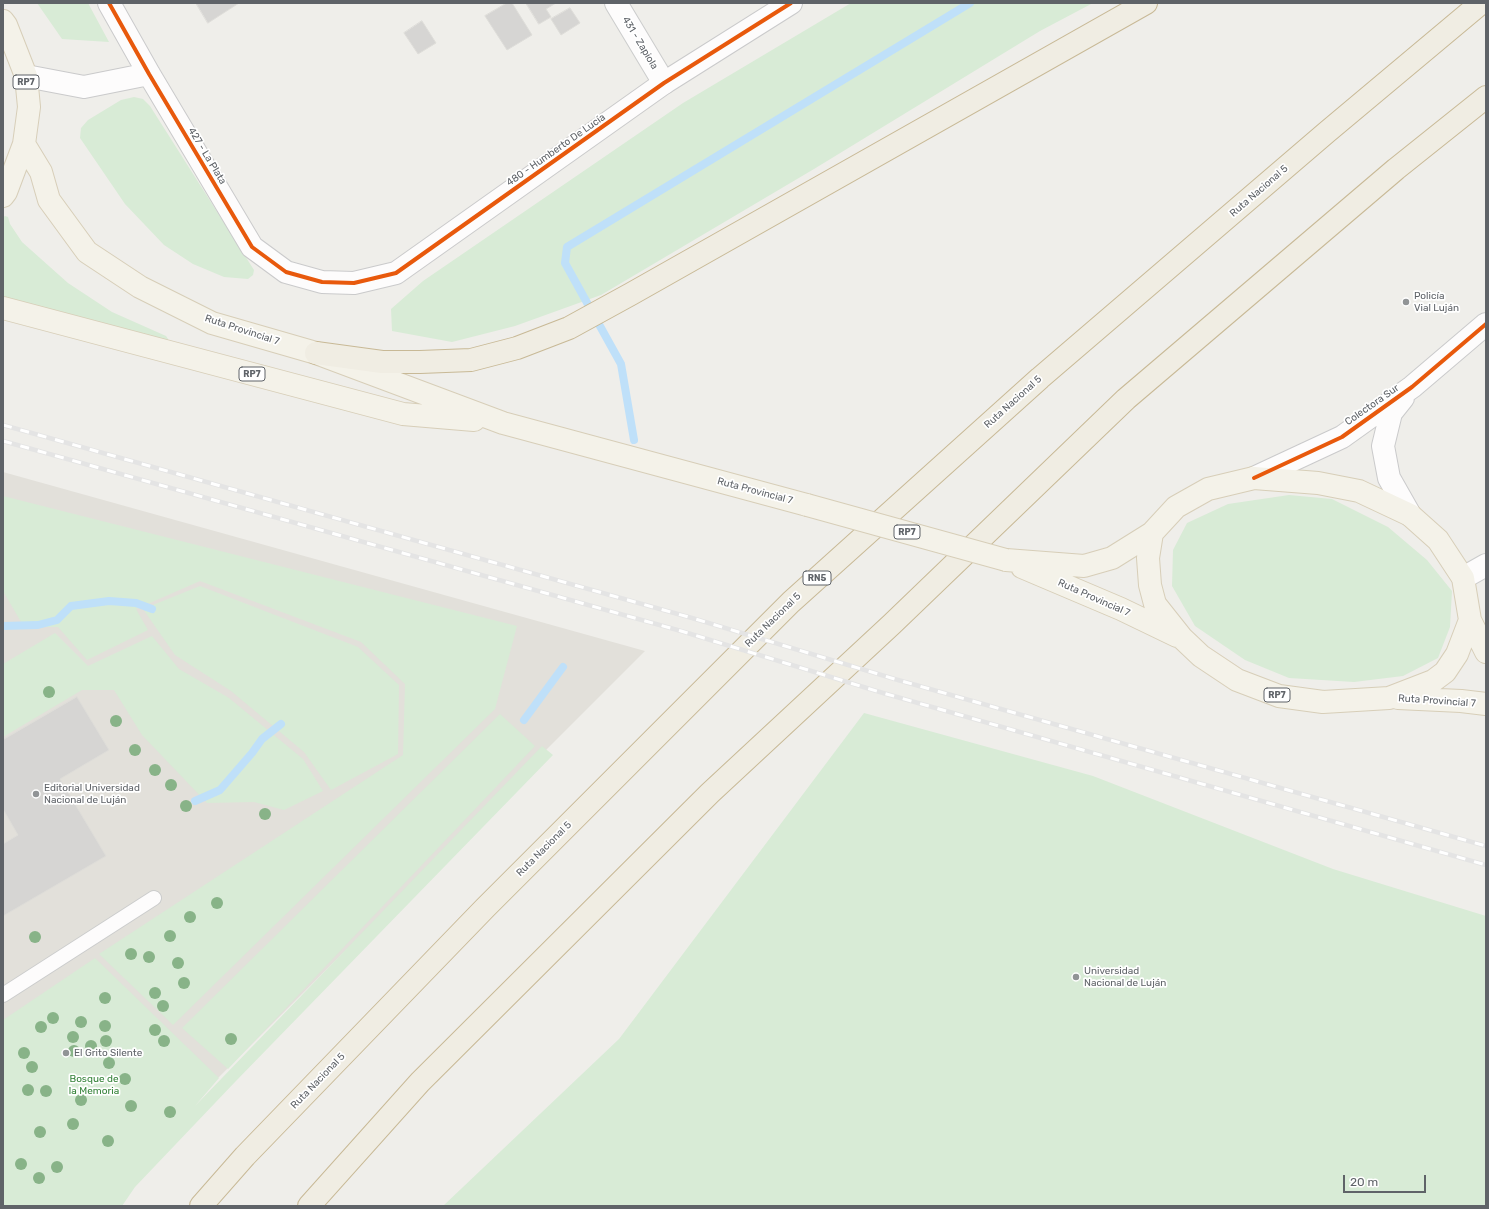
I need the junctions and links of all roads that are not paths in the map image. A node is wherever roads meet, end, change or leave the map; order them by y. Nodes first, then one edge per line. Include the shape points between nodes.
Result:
1 (109, 3) edge
2 (616, 3) edge
3 (791, 3) edge
4 (1146, 3) edge
5 (1481, 3) edge
6 (4, 20) edge
7 (149, 74) junction
8 (26, 76) junction
9 (664, 83) junction
10 (1486, 97) edge
11 (24, 144) junction
12 (3, 196) edge
13 (322, 282) joint
14 (3, 308) edge
15 (1486, 324) edge
16 (316, 353) junction
17 (1412, 387) junction
18 (503, 423) junction
19 (1254, 478) junction
20 (1410, 515) junction
21 (1152, 533) junction
22 (1006, 560) junction
23 (1486, 565) edge
24 (1463, 578) junction
25 (1470, 620) junction
26 (1182, 638) junction
27 (1486, 652) edge
28 (1389, 698) junction
29 (1486, 704) edge
30 (154, 898) dead end
31 (3, 995) edge
32 (201, 1206) edge
33 (309, 1206) edge

1 - 7 street, 427 - La Plata
2 - 9 street, 431 - Zapiola
3 - 9 street, 480 - Humberto De Lucía
4 - 16 highway via 569,328 517,348 471,360 382,362
5 - 32 highway, Ruta Nacional 5 / RN5 via 1040,378 790,602 485,908 251,1150
6 - 8 main road, RP7
7 - 8 street via 84,87
7 - 13 street, 427 - La Plata via 252,247 286,272
8 - 11 main road, RP7 via 28,107
9 - 13 street, 480 - Humberto De Lucía via 396,273 354,283
10 - 33 highway via 1396,169 1126,399 892,624 710,793 420,1082
11 - 12 main road, RP7
11 - 16 main road, Ruta Provincial 7 / RP7 via 41,172 49,200 87,252 140,287 212,323
14 - 18 main road, Ruta Provincial 7 / RP7 via 403,414
15 - 17 street, Colectora Sur
16 - 18 main road, Ruta Provincial 7 / RP7
17 - 19 street, Colectora Sur via 1342,437
17 - 20 street, Colectora Sur via 1391,413 1383,446 1389,478
18 - 22 main road, Ruta Provincial 7 / RP7, bridge
19 - 20 main road, RP7 via 1318,483 1359,491
19 - 21 main road, RP7 via 1208,489 1176,507
20 - 24 main road, RP7 via 1438,540
21 - 22 main road, Ruta Provincial 7 / RP7 via 1112,558 1084,566
21 - 26 main road, RP7 via 1148,558 1150,585 1155,604
22 - 26 main road, Ruta Provincial 7 / RP7
23 - 24 street
24 - 25 main road, RP7
25 - 27 main road, RP7
25 - 28 main road, RP7 via 1457,654 1445,672 1433,681
26 - 28 main road, RP7 via 1201,656 1238,680 1279,696 1323,702
28 - 29 main road, Ruta Provincial 7 / RP7
30 - 31 lane

